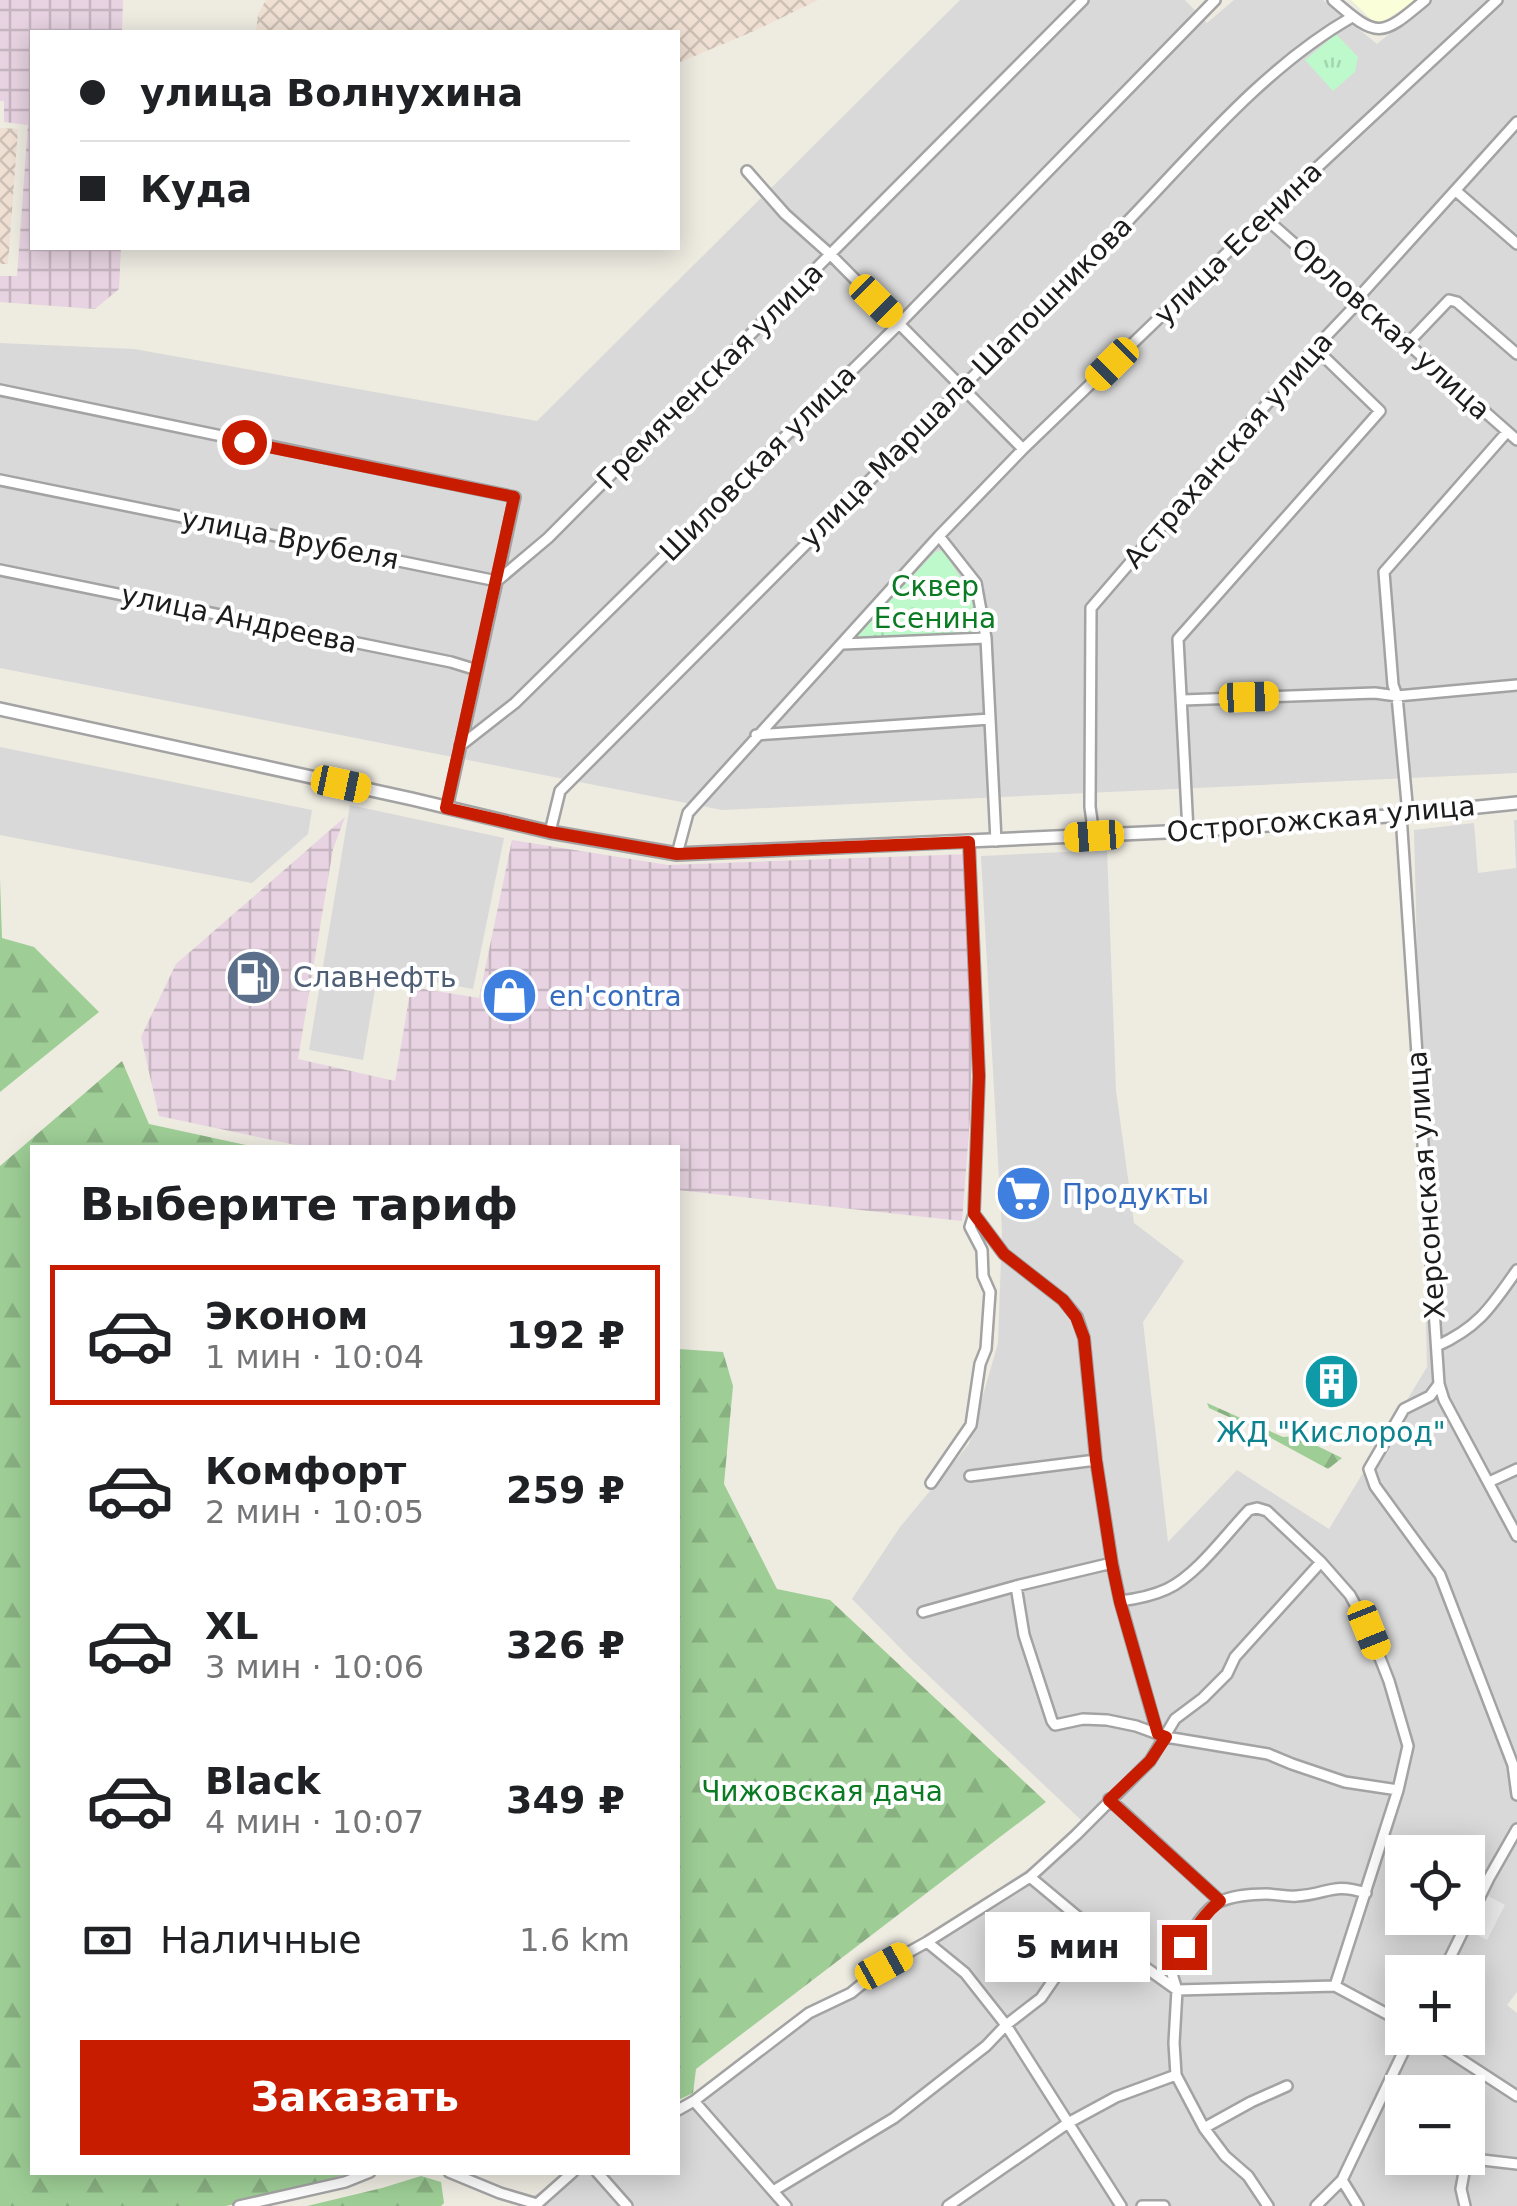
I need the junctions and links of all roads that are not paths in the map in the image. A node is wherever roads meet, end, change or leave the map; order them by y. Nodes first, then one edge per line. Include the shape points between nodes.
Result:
1 (1083, 0) edge
2 (1334, 0) edge
3 (1425, 0) edge
4 (1496, 0) edge
5 (1208, 2) edge
6 (1352, 17) junction
7 (1517, 122) edge
8 (747, 172) dead end
9 (1456, 191) junction
10 (1264, 217) junction
11 (1517, 244) edge
12 (831, 255) junction
13 (1358, 298) junction
14 (899, 324) junction
15 (1408, 343) junction
16 (1315, 348) junction
17 (1517, 354) edge
18 (961, 387) junction
19 (0, 390) edge
20 (1508, 432) junction
21 (1517, 440) edge
22 (1023, 449) junction
23 (0, 480) edge
24 (939, 536) junction
25 (0, 570) edge
26 (497, 581) junction
27 (986, 638) junction
28 (843, 644) junction
29 (477, 670) junction
30 (1517, 685) edge
31 (1398, 696) junction
32 (1183, 700) junction
33 (0, 710) edge
34 (990, 719) junction
35 (756, 735) junction
36 (460, 746) junction
37 (1517, 803) edge
38 (446, 808) junction
39 (1405, 815) junction
40 (1188, 831) junction
41 (550, 832) junction
42 (1094, 836) junction
43 (996, 840) junction
44 (969, 842) junction
45 (677, 854) junction
46 (974, 1214) junction
47 (1517, 1270) edge
48 (1437, 1346) junction
49 (1439, 1384) junction
50 (1096, 1460) junction
51 (1517, 1469) edge
52 (970, 1476) dead end
53 (1488, 1482) junction
54 (931, 1483) dead end
55 (1517, 1536) edge
56 (1322, 1562) junction
57 (1112, 1564) junction
58 (1016, 1586) junction
59 (1120, 1602) junction
60 (923, 1612) dead end
61 (1162, 1736) junction
62 (1398, 1790) junction
63 (1517, 1795) edge
64 (1109, 1800) junction
65 (1517, 1829) edge
66 (1030, 1877) junction
67 (1366, 1893) junction
68 (1220, 1901) junction
69 (1096, 1932) junction
70 (927, 1942) junction
71 (1451, 1955) edge
72 (1334, 1986) junction
73 (1177, 1990) junction
74 (1385, 2013) edge
75 (1006, 2026) junction
76 (1402, 2055) edge
77 (1454, 2055) edge
78 (1176, 2075) junction
79 (1287, 2086) dead end
80 (1517, 2096) edge
81 (694, 2101) junction
82 (680, 2109) edge
83 (1068, 2124) junction
84 (1204, 2128) junction
85 (1517, 2164) edge
86 (362, 2175) edge
87 (456, 2175) edge
88 (570, 2175) edge
89 (600, 2175) edge
90 (1342, 2180) junction
91 (773, 2191) junction
92 (538, 2205) edge
93 (239, 2206) edge
94 (627, 2206) edge
95 (786, 2206) edge
96 (948, 2206) edge
97 (1121, 2206) edge
98 (1142, 2206) edge
99 (1164, 2206) edge
100 (1268, 2206) edge
101 (1316, 2206) edge
102 (1358, 2206) edge
103 (1465, 2206) edge

1 - 12 street, Гремяченская улица
2 - 6 street
3 - 6 street via 1384,30
4 - 10 street, улица Есенина
5 - 14 street, Шиловская улица
6 - 18 street, улица Маршала Шапошникова via 1282,66
7 - 9 street, Астраханская улица
8 - 12 street
9 - 11 street
9 - 13 street, Астраханская улица
10 - 13 street, Орловская улица
10 - 22 street, улица Есенина
12 - 14 street
12 - 26 street, Гремяченская улица
13 - 15 street, Орловская улица
13 - 16 street, Астраханская улица
14 - 18 street
14 - 36 street, Шиловская улица via 515,704
15 - 17 street via 1449,300
15 - 20 street, Орловская улица
16 - 32 street via 1380,411 1178,639
16 - 42 street, Астраханская улица via 1091,608
18 - 22 street
18 - 41 street, улица Маршала Шапошникова via 560,791
19 - 26 street via 514,497
20 - 21 street, Орловская улица
20 - 31 street, Херсонская улица via 1384,572
22 - 24 street, улица Есенина
23 - 26 street, улица Врубеля
24 - 27 street via 976,584
24 - 28 street, улица Есенина
25 - 29 street, улица Андреева
26 - 29 street
27 - 28 street
27 - 34 street
28 - 35 street, улица Есенина
29 - 36 street
30 - 31 street
31 - 32 street
31 - 39 street, Херсонская улица
32 - 40 street
33 - 38 street, Острогожская улица
34 - 35 street
34 - 43 street
35 - 45 street, улица Есенина via 688,814
36 - 38 street
37 - 39 street, Острогожская улица
38 - 41 street, Острогожская улица
39 - 40 street, Острогожская улица
39 - 48 street, Херсонская улица
40 - 42 street, Острогожская улица
41 - 45 street, Острогожская улица
42 - 43 street, Острогожская улица
43 - 44 street, Острогожская улица
44 - 45 street, Острогожская улица
44 - 46 street via 979,1076
46 - 50 street via 1004,1254 1076,1317 1084,1338
46 - 54 street via 970,1227 990,1292 986,1349 970,1425
47 - 48 street via 1463,1334
48 - 49 street, Херсонская улица
49 - 53 street, Херсонская улица
49 - 63 street via 1404,1409 1369,1470 1440,1574 1512,1764
50 - 52 street
50 - 57 street
51 - 53 street
53 - 55 street, Херсонская улица
56 - 59 street via 1257,1508 1170,1588
56 - 61 street via 1227,1674
56 - 62 street via 1350,1594 1389,1682 1408,1746
57 - 58 street
57 - 59 street
58 - 60 street
58 - 61 street via 1052,1721 1060,1726 1107,1720
59 - 61 street
61 - 62 street via 1268,1754 1345,1782
61 - 64 street via 1150,1761
62 - 67 street
64 - 66 street
64 - 68 street
65 - 71 street
66 - 69 street
66 - 70 street
67 - 68 street via 1335,1887 1313,1895
67 - 72 street
68 - 73 street via 1175,1965
69 - 73 street
69 - 75 street via 1041,1998
70 - 75 street via 965,1973
70 - 81 street via 851,1994 809,2013
72 - 73 street
72 - 74 street
73 - 78 street
75 - 83 street
75 - 91 street via 894,2118
76 - 90 street
77 - 80 street
78 - 83 street
78 - 84 street
79 - 84 street
81 - 82 street
81 - 91 street
83 - 96 street
83 - 97 street
84 - 100 street
85 - 103 street via 1474,2159 1465,2167
86 - 93 street
87 - 92 street
88 - 92 street
89 - 94 street
90 - 101 street
90 - 102 street
91 - 95 street
98 - 99 street

